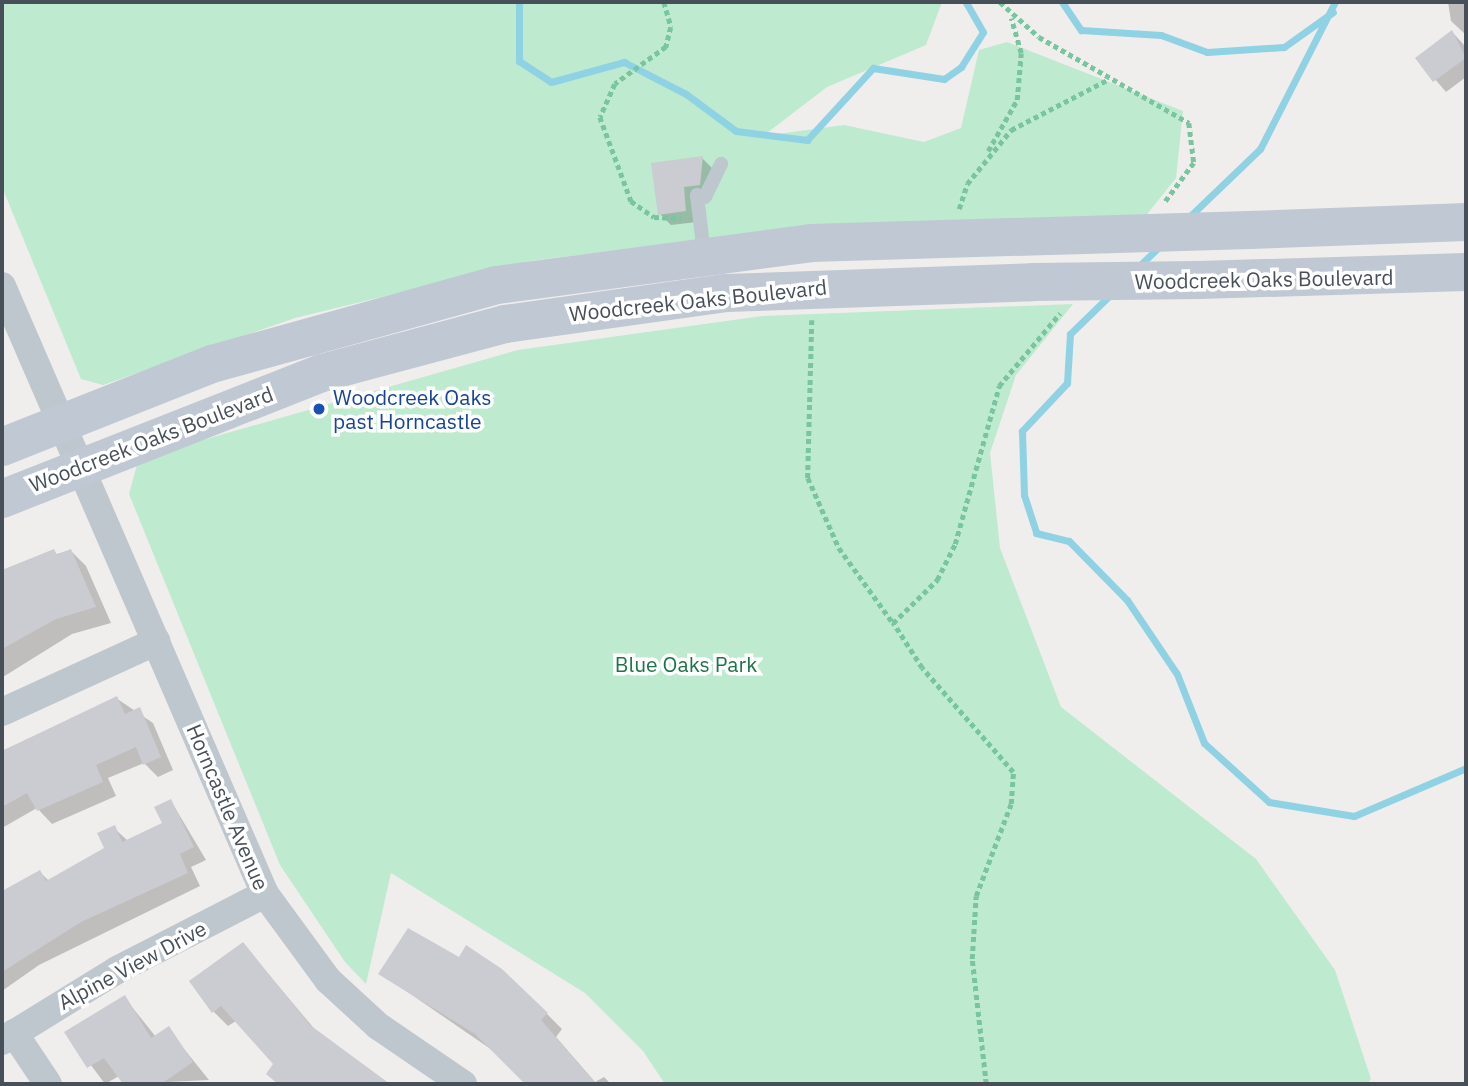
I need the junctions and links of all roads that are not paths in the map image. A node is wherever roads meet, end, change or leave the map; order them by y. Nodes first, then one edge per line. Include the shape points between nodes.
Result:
1 (721, 164) dead end
2 (1466, 222) edge
3 (704, 254) junction
4 (1466, 272) edge
5 (2, 286) edge
6 (61, 422) junction
7 (2, 447) edge
8 (80, 465) junction
9 (2, 499) edge
10 (157, 641) junction
11 (2, 712) edge
12 (265, 894) junction
13 (8, 1037) edge
14 (48, 1084) edge
15 (463, 1084) edge

1 - 3 lane via 705,197 697,195
2 - 3 main road, Woodcreek Oaks Boulevard, bridge via 957,238
3 - 6 main road, Woodcreek Oaks Boulevard via 564,272 411,304 212,365
4 - 8 main road, Woodcreek Oaks Boulevard, bridge via 810,286 562,314 418,345 322,373
5 - 6 street
6 - 7 main road, Woodcreek Oaks Boulevard
6 - 8 street, Horncastle Avenue
8 - 9 main road, Woodcreek Oaks Boulevard
8 - 10 street, Horncastle Avenue
10 - 11 street
10 - 12 street, Horncastle Avenue
12 - 13 street, Alpine View Drive via 117,970
12 - 15 street, Horncastle Avenue via 328,980 378,1026
13 - 14 street

